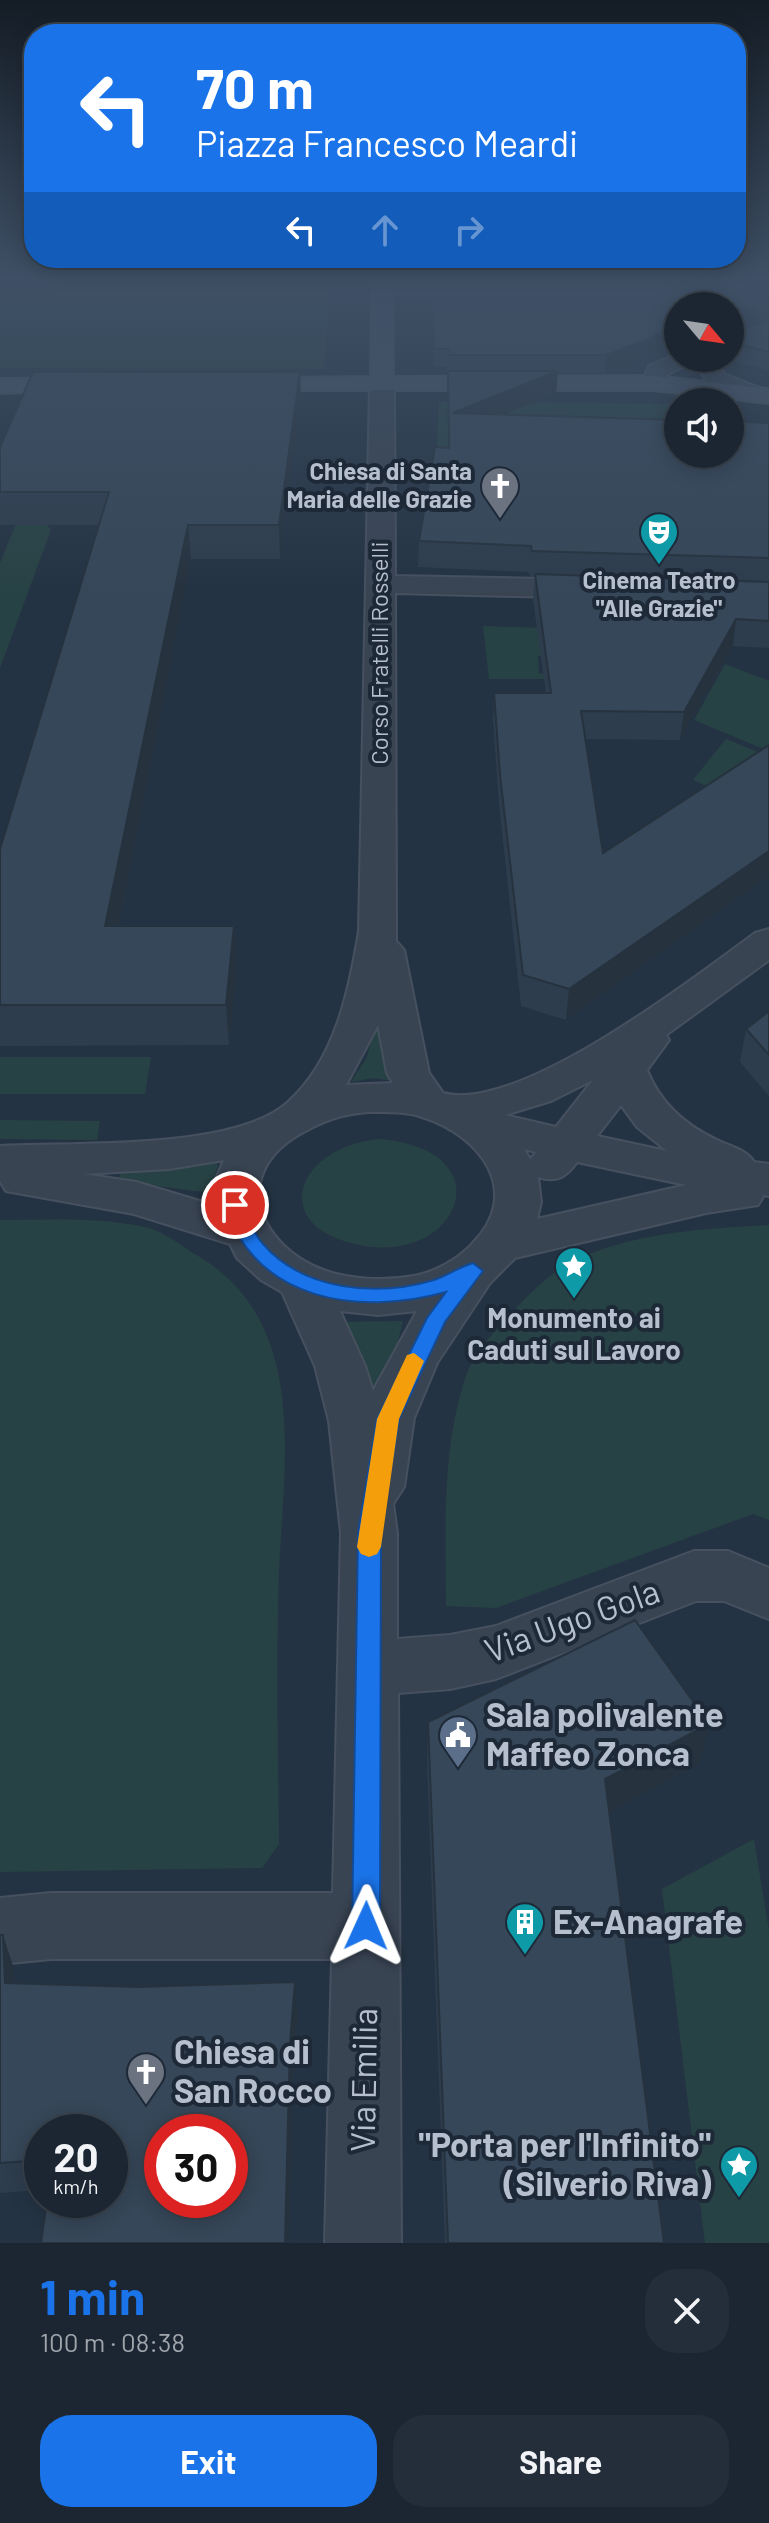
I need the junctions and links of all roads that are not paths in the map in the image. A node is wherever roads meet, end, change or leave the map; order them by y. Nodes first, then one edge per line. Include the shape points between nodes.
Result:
1 (111, 385) edge
2 (221, 385) edge
3 (382, 385) junction
4 (426, 385) edge
5 (669, 385) edge
6 (733, 385) edge
7 (0, 386) edge
8 (762, 395) edge
9 (381, 584) junction
10 (628, 591) edge
11 (378, 931) junction
12 (769, 941) edge
13 (674, 1012) junction
14 (625, 1068) junction
15 (447, 1111) junction
16 (287, 1122) junction
17 (564, 1145) junction
18 (0, 1161) edge
19 (769, 1173) edge
20 (0, 1177) edge
21 (769, 1180) edge
22 (769, 1192) edge
23 (243, 1231) junction
24 (497, 1243) junction
25 (302, 1282) junction
26 (369, 1533) junction
27 (769, 1594) edge
28 (369, 1668) junction
29 (366, 1926) junction
30 (0, 1931) edge
31 (363, 2243) edge

1 - 7 main road
2 - 3 main road
3 - 4 main road
3 - 9 street, Corso Fratelli Rosselli
5 - 8 main road
6 - 8 street
9 - 10 street
9 - 11 street, Corso Fratelli Rosselli
11 - 15 street, Corso Fratelli Rosselli via 408,1073 414,1087
11 - 16 street, Corso Fratelli Rosselli via 352,1043 333,1079
12 - 13 street
13 - 14 street, Via Emilia
13 - 15 street via 547,1087
14 - 17 street, Via Emilia
14 - 19 street via 637,1100 663,1127 712,1157
15 - 16 street via 376,1097 350,1099
15 - 17 street
15 - 24 street via 493,1139 510,1162 518,1188
16 - 18 street via 183,1152
16 - 23 street via 250,1154 238,1178 235,1205
17 - 21 street via 707,1175
17 - 24 street, Via Emilia
20 - 23 street via 105,1190
22 - 24 street via 706,1197
23 - 25 street via 257,1251
24 - 25 street via 443,1285 408,1294 348,1294
24 - 26 street, Via Emilia via 437,1318 388,1419
25 - 26 street, Via Emilia via 340,1366 355,1421
26 - 28 street, Via Emilia
27 - 28 street, Via Ugo Gola via 728,1576 694,1576 496,1652 450,1662
28 - 29 street, Via Emilia
29 - 30 street via 51,1926
29 - 31 street, Via Emilia

